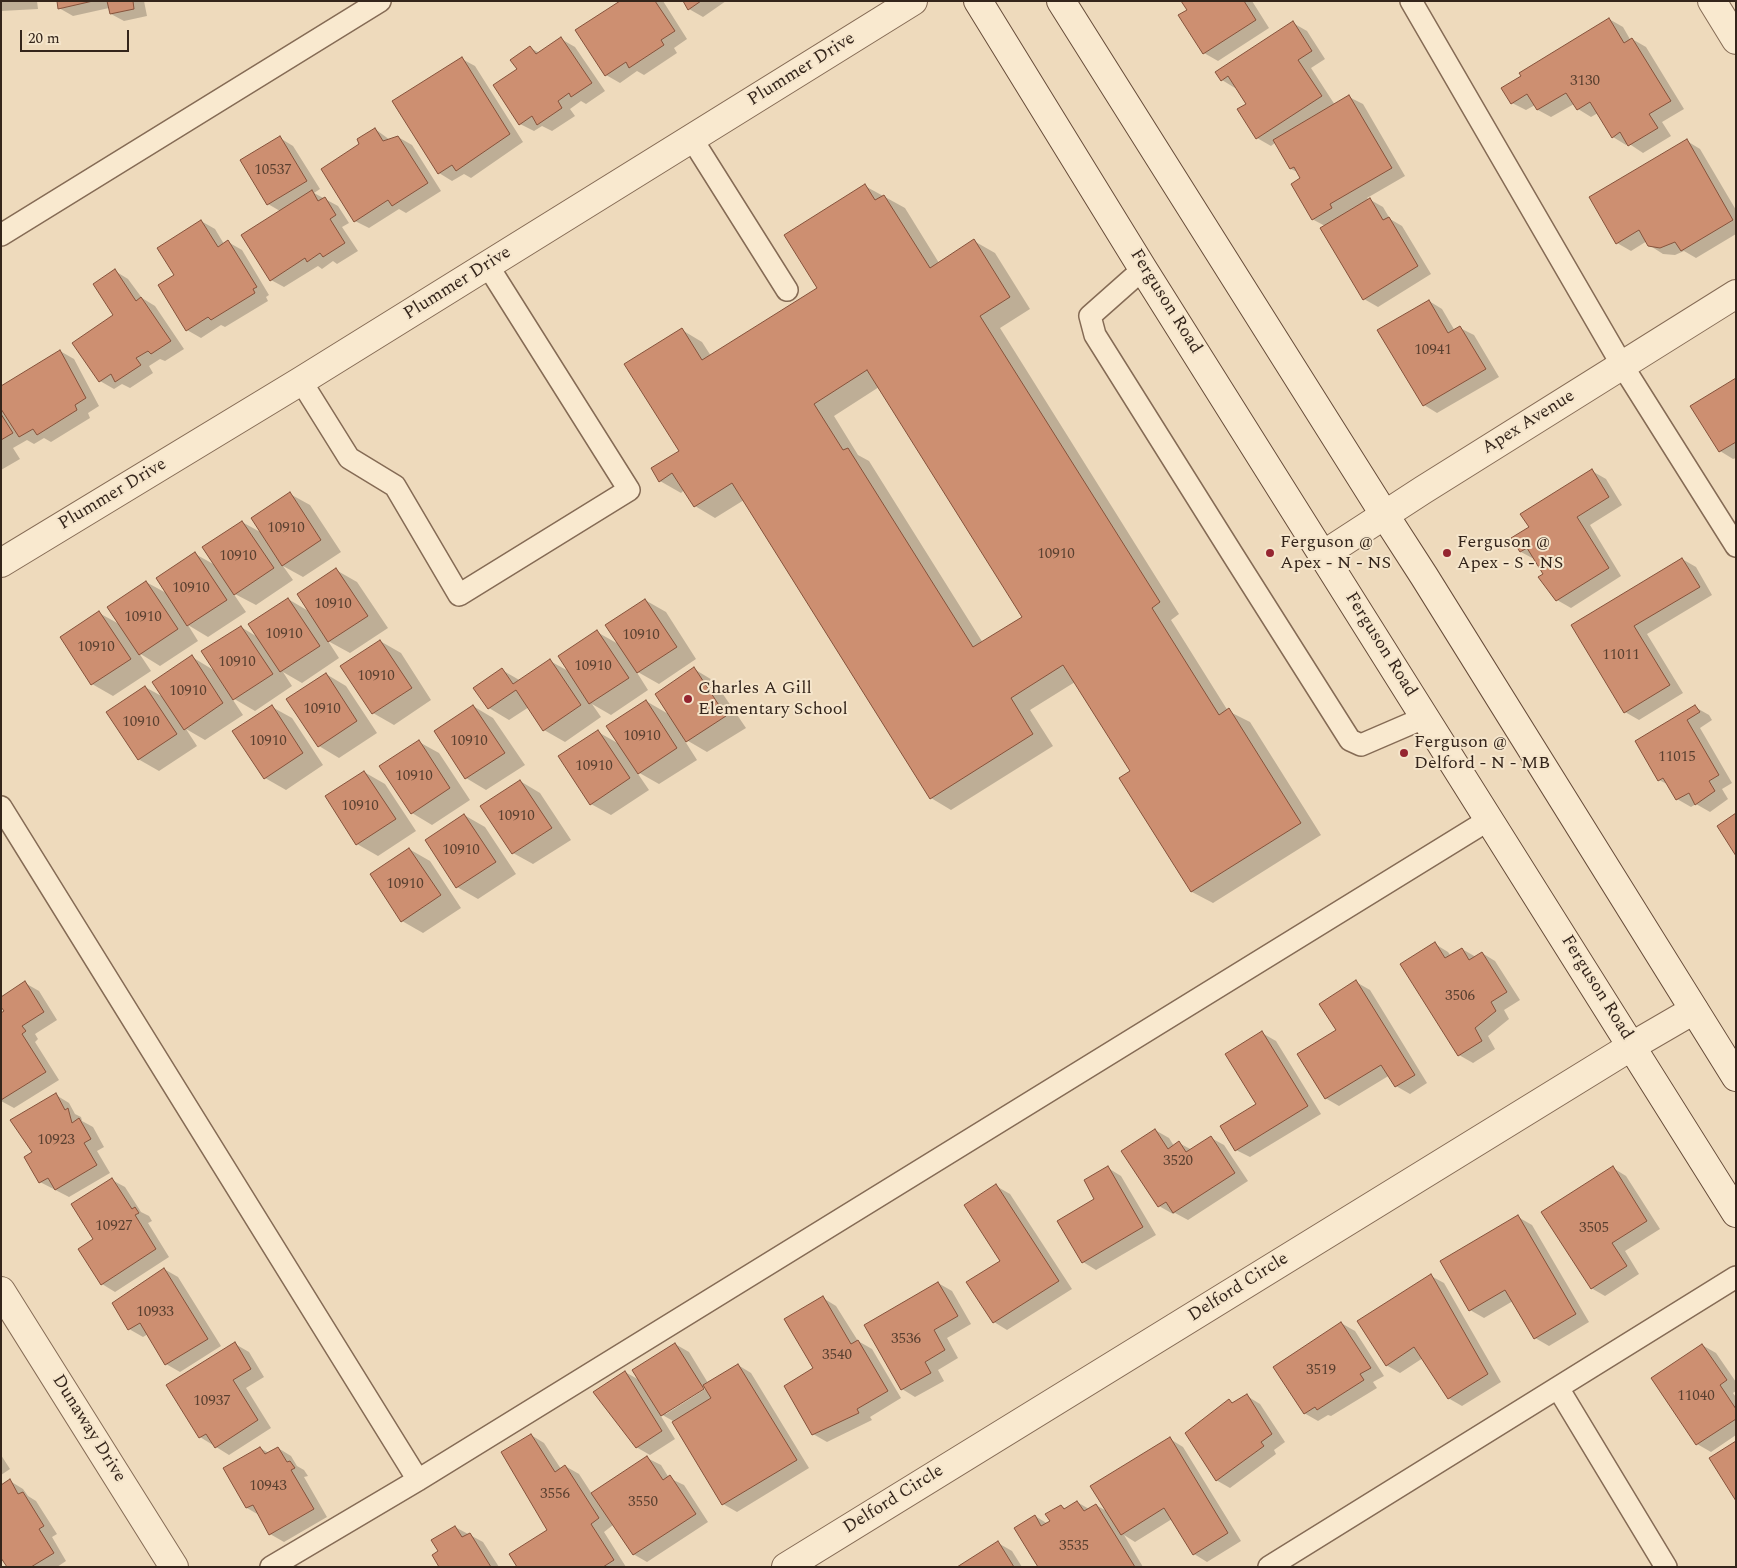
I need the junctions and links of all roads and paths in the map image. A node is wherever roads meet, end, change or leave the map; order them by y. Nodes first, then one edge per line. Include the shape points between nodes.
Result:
1 (380, 1) edge
2 (913, 1) edge
3 (978, 1) edge
4 (1061, 1) edge
5 (1411, 1) edge
6 (1712, 1) edge
7 (1736, 40) edge
8 (692, 139) junction
9 (1, 235) edge
10 (488, 266) junction
11 (1143, 268) junction
12 (787, 290) dead end
13 (1736, 294) edge
14 (1622, 365) junction
15 (301, 381) junction
16 (1384, 514) junction
17 (1736, 546) edge
18 (1323, 555) junction
19 (1, 563) edge
20 (1426, 717) junction
21 (1, 807) edge
22 (1490, 819) junction
23 (1694, 1010) junction
24 (1632, 1046) junction
25 (1736, 1077) edge
26 (1736, 1213) edge
27 (1736, 1277) edge
28 (1, 1292) edge
29 (1558, 1388) junction
30 (418, 1480) junction
31 (174, 1567) edge
32 (270, 1567) edge
33 (786, 1567) edge
34 (1269, 1567) edge
35 (1666, 1567) edge

1 - 9 lane
2 - 8 street, Plummer Drive
3 - 11 street, Ferguson Road
4 - 16 street
5 - 14 lane
6 - 7 street
8 - 10 street, Plummer Drive
8 - 12 lane
10 - 15 street, Plummer Drive
10 - 15 lane via 629,490 459,596 395,486 349,458
11 - 18 street, Ferguson Road
11 - 20 lane via 1090,316 1095,335 1202,506 1350,740 1361,744
13 - 14 street, Apex Avenue
14 - 16 street, Apex Avenue
14 - 17 lane
15 - 19 street, Plummer Drive
16 - 18 street, Apex Avenue
16 - 23 street
18 - 20 street, Ferguson Road
20 - 22 street, Ferguson Road
21 - 30 lane
22 - 24 street, Ferguson Road
22 - 30 lane
23 - 24 street, Delford Circle
23 - 25 street
24 - 26 street, Ferguson Road
24 - 33 street, Delford Circle
27 - 29 lane
28 - 31 street, Dunaway Drive
29 - 34 lane
29 - 35 lane
30 - 32 lane

